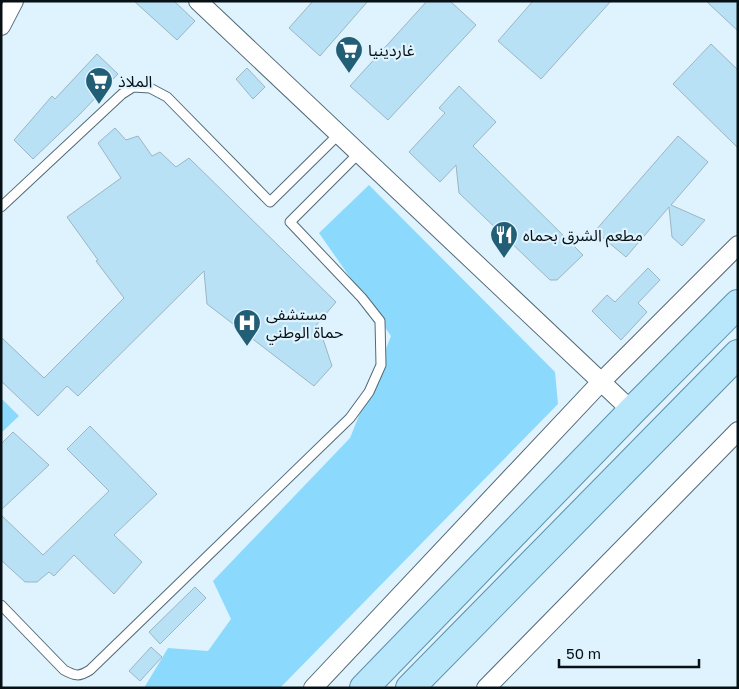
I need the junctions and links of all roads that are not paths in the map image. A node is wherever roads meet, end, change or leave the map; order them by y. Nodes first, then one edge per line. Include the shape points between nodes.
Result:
1 (14, 1) edge
2 (198, 1) edge
3 (1, 26) edge
4 (339, 134) junction
5 (359, 153) junction
6 (1, 207) edge
7 (738, 244) edge
8 (738, 304) edge
9 (738, 354) edge
10 (602, 382) junction
11 (632, 411) junction
12 (738, 431) edge
13 (1, 605) edge
14 (313, 688) edge
15 (364, 688) edge
16 (410, 688) edge
17 (486, 688) edge

1 - 3 street
2 - 4 street
4 - 5 street
4 - 6 lane via 270,202 167,97 150,88 133,87
5 - 10 street
5 - 13 lane via 290,222 380,321 381,365 369,392 350,418 82,675 64,670
7 - 10 street
8 - 11 main road
9 - 16 main road
10 - 11 street
10 - 14 street
11 - 15 main road
12 - 17 street

